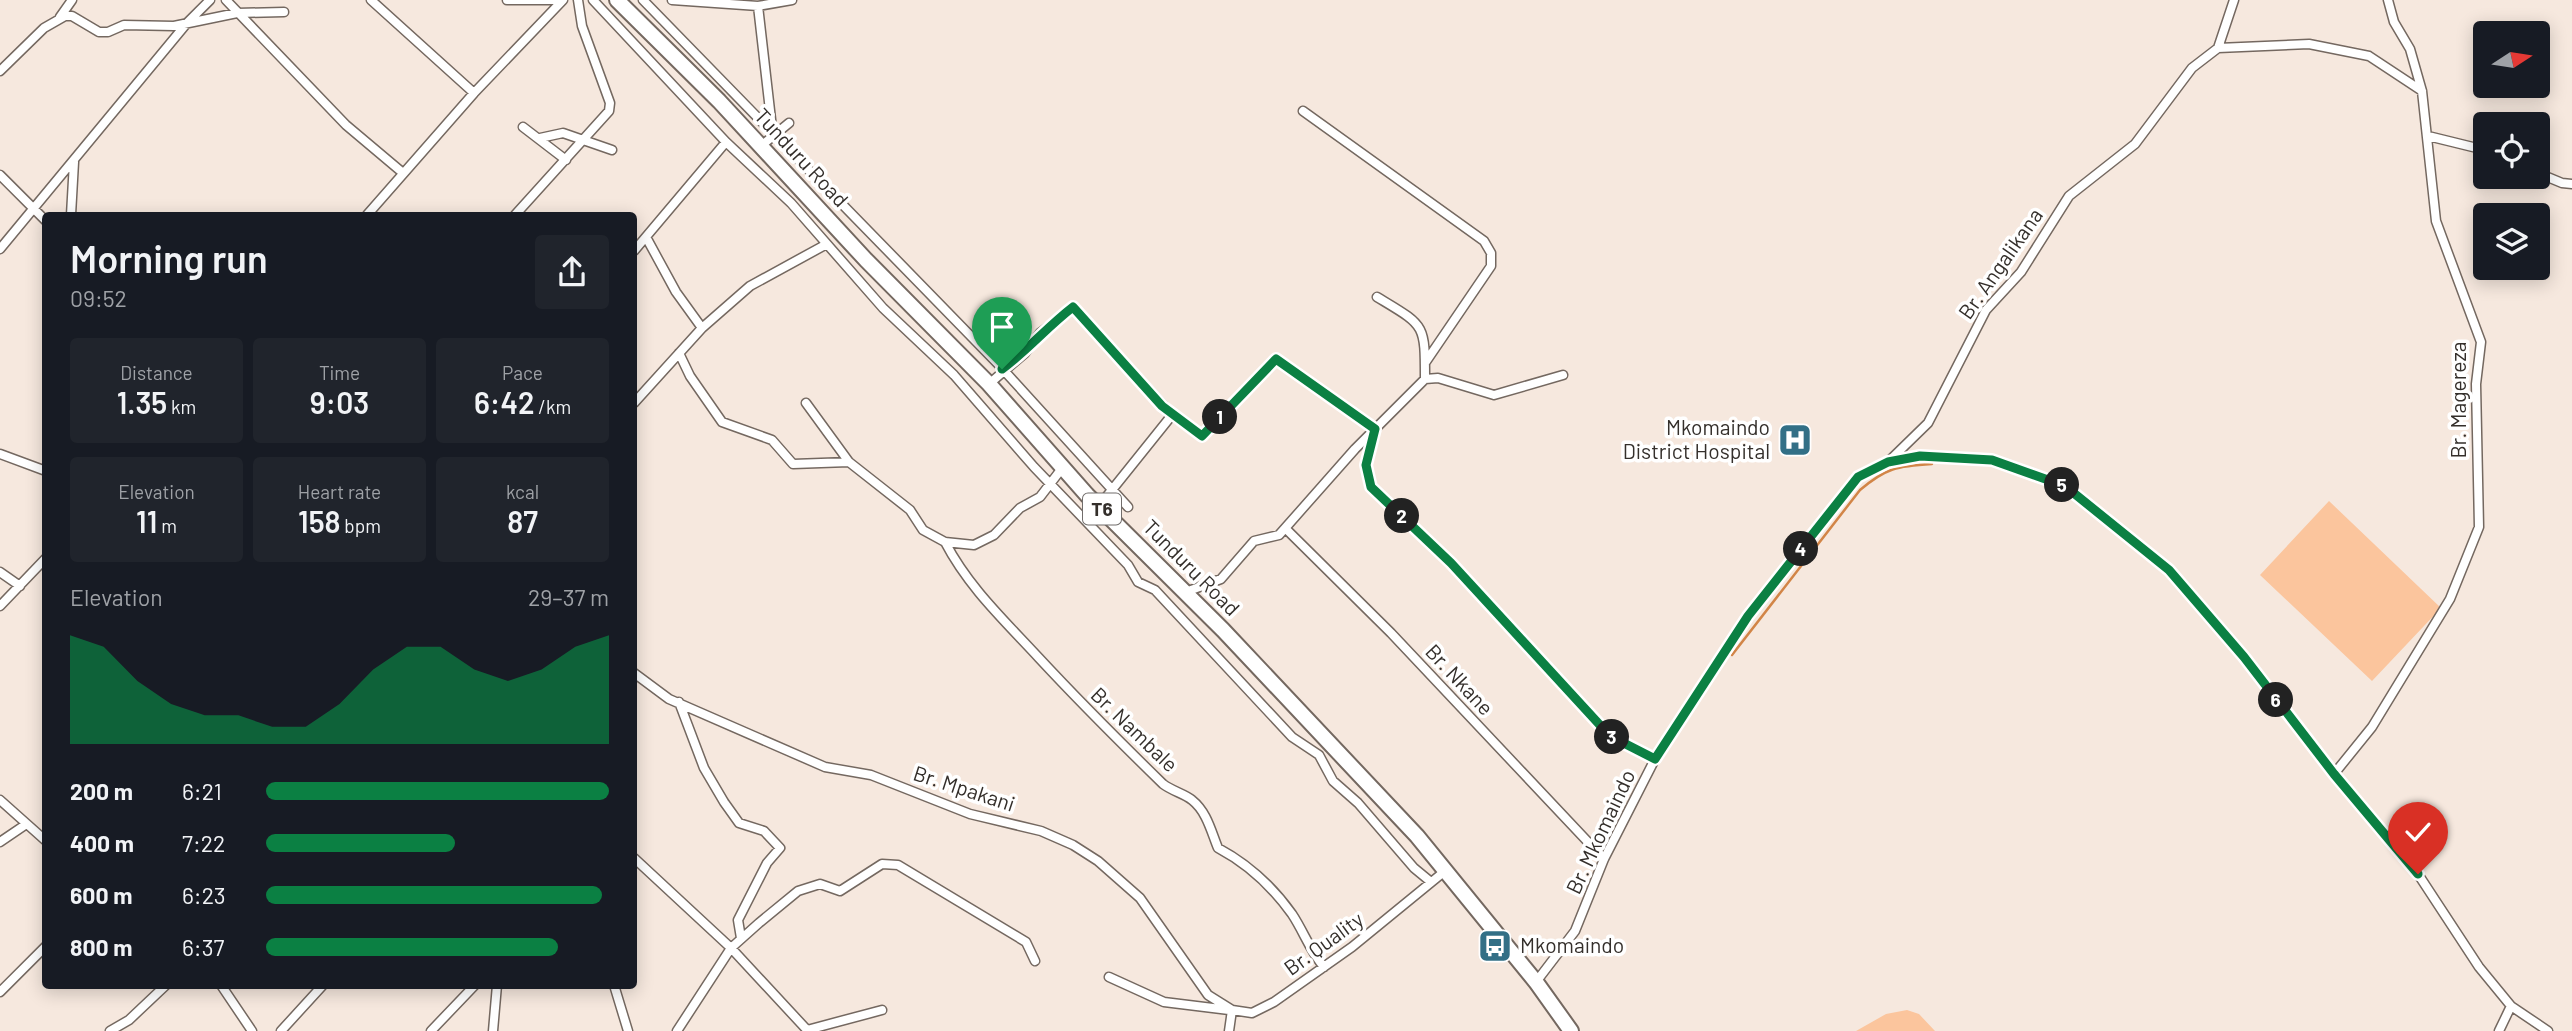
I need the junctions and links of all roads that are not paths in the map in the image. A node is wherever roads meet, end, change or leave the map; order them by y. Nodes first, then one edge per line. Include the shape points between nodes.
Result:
1 (72, 0) edge
2 (210, 0) edge
3 (226, 0) edge
4 (371, 0) edge
5 (507, 0) edge
6 (562, 0) edge
7 (578, 0) edge
8 (593, 0) edge
9 (617, 0) edge
10 (643, 0) edge
11 (672, 0) edge
12 (792, 0) edge
13 (2234, 0) edge
14 (2388, 0) edge
15 (758, 6) junction
16 (284, 12) dead end
17 (237, 13) junction
18 (58, 19) junction
19 (187, 23) junction
20 (2218, 48) junction
21 (0, 71) edge
22 (2422, 91) junction
23 (474, 93) junction
24 (1303, 111) dead end
25 (789, 122) dead end
26 (523, 127) dead end
27 (775, 134) junction
28 (2428, 136) junction
29 (540, 138) junction
30 (585, 138) junction
31 (726, 142) junction
32 (761, 146) junction
33 (2473, 147) edge
34 (612, 150) dead end
35 (566, 160) junction
36 (75, 162) junction
37 (403, 173) junction
38 (0, 175) edge
39 (2550, 178) edge
40 (2572, 184) edge
41 (34, 208) junction
42 (71, 212) edge
43 (370, 212) edge
44 (518, 212) edge
45 (42, 217) edge
46 (646, 236) junction
47 (825, 245) junction
48 (637, 247) edge
49 (0, 249) edge
50 (1377, 297) dead end
51 (702, 328) junction
52 (679, 353) junction
53 (1425, 363) junction
54 (1002, 369) junction
55 (1563, 375) dead end
56 (1425, 379) junction
57 (989, 384) junction
58 (637, 400) edge
59 (806, 403) dead end
60 (1172, 415) junction
61 (1375, 429) junction
62 (0, 454) edge
63 (849, 462) junction
64 (1888, 462) junction
65 (1063, 467) junction
66 (42, 470) edge
67 (1050, 483) junction
68 (1112, 490) junction
69 (1099, 506) junction
70 (1128, 507) dead end
71 (1285, 528) junction
72 (945, 542) junction
73 (42, 562) edge
74 (0, 572) edge
75 (20, 586) junction
76 (1183, 593) junction
77 (0, 606) edge
78 (637, 675) edge
79 (679, 702) junction
80 (1655, 759) junction
81 (2334, 774) junction
82 (0, 800) edge
83 (24, 825) junction
84 (42, 838) edge
85 (0, 842) edge
86 (1604, 859) junction
87 (637, 861) edge
88 (1445, 871) junction
89 (1431, 882) junction
90 (741, 939) junction
91 (731, 948) junction
92 (42, 950) edge
93 (1035, 961) dead end
94 (1324, 967) junction
95 (1110, 977) dead end
96 (1536, 982) junction
97 (162, 989) edge
98 (224, 989) edge
99 (319, 989) edge
100 (471, 989) edge
101 (497, 989) edge
102 (615, 989) edge
103 (0, 992) edge
104 (2511, 1006) junction
105 (882, 1010) dead end
106 (1232, 1010) junction
107 (807, 1030) edge
108 (110, 1031) edge
109 (252, 1031) edge
110 (281, 1031) edge
111 (430, 1031) edge
112 (493, 1031) edge
113 (628, 1031) edge
114 (677, 1031) edge
115 (1229, 1031) edge
116 (1571, 1031) edge
117 (2499, 1031) edge
118 (2549, 1031) edge

1 - 18 street
2 - 19 street
3 - 17 street
4 - 23 street
5 - 6 street
6 - 23 street
7 - 30 street via 582,26 610,103 609,111
8 - 31 street
9 - 32 highway, Tunduru Road / T6
10 - 27 street
11 - 15 street
12 - 15 street
13 - 20 street
14 - 22 street, Br. Magereza
15 - 27 street via 770,123
16 - 17 street
17 - 19 street
17 - 37 street via 346,125
18 - 19 street via 72,16 99,32 124,25
18 - 21 street
19 - 36 street
20 - 22 street via 2309,44 2369,56
20 - 64 street, Br. Angalikana via 2192,68 2135,145 2069,196 2021,272 1986,310 1928,423
22 - 28 street, Br. Magereza
23 - 37 street
24 - 53 street via 1484,240 1491,253 1492,266
25 - 27 street
26 - 29 street
27 - 32 street
27 - 54 street
28 - 33 street
28 - 81 street, Br. Magereza via 2436,221 2481,342 2476,384 2479,527 2450,599 2372,727
29 - 30 street via 563,133
29 - 35 street
30 - 34 street
30 - 35 street
31 - 46 street
31 - 47 street via 791,203
32 - 57 highway, Tunduru Road / T6
35 - 44 street
36 - 41 street
36 - 42 street
37 - 43 street
38 - 41 street
39 - 40 street
41 - 45 street
41 - 49 street
46 - 48 street
46 - 51 street
47 - 51 street via 750,286
47 - 67 street via 954,375
50 - 53 street via 1415,320 1425,341
51 - 52 street
52 - 58 street
52 - 63 street via 722,422 772,440 793,464
53 - 56 street
54 - 57 street
54 - 60 street via 1073,307
54 - 68 street
55 - 56 street via 1494,395 1438,378
56 - 61 street
57 - 65 highway, Tunduru Road / T6
59 - 63 street
60 - 61 street via 1202,436 1276,359
60 - 68 street
61 - 71 street
61 - 80 street via 1366,465 1371,487 1451,563 1610,736
62 - 66 street
63 - 72 street via 910,510 923,530
64 - 80 street, Br. Mkomaindo via 1858,477 1748,616
64 - 81 street, Br. Mkomaindo via 1920,456 1992,460 2065,486 2169,570 2244,657
65 - 67 street
65 - 69 highway, Tunduru Road / T6
67 - 72 street via 994,535 974,545
67 - 89 street via 1128,565 1138,582 1155,590 1292,737 1319,755 1333,781
68 - 69 street
68 - 70 street
69 - 76 highway, Tunduru Road / T6
71 - 76 street via 1279,535 1254,541 1221,579
71 - 86 street, Br. Nkane
72 - 94 street, Br. Nambale via 986,603 1067,690 1163,784 1190,798 1205,814 1217,848 1260,876 1292,915
73 - 75 street
74 - 75 street
75 - 77 street
76 - 88 highway, Tunduru Road / T6 via 1347,761
78 - 79 street, Br. Mpakani
79 - 90 street via 704,768 724,802 739,823 764,831 780,848 767,863 738,920
79 - 106 street, Br. Mpakani via 825,767 871,775 970,814 1041,831 1073,845 1098,860 1140,898 1208,995
80 - 86 street, Br. Mkomaindo
81 - 104 street, Br. Mkomaindo via 2418,874 2479,967
82 - 83 street
83 - 84 street
83 - 85 street
86 - 96 street, Br. Mkomaindo via 1574,931
87 - 91 street
88 - 89 street, Br. Quality
88 - 96 highway, Tunduru Road / T6
89 - 94 street, Br. Quality
90 - 91 street
90 - 93 street via 798,891 820,884 840,891 882,864 898,865 1026,942
91 - 107 street
91 - 114 street
92 - 103 street
94 - 106 street, Br. Quality via 1252,1013
95 - 106 street, Br. Quality via 1164,1002
96 - 116 highway, Tunduru Road / T6
97 - 108 street
98 - 109 street
99 - 110 street
100 - 111 street
101 - 112 street
102 - 113 street
104 - 117 street
104 - 118 street
105 - 107 street
106 - 115 street

